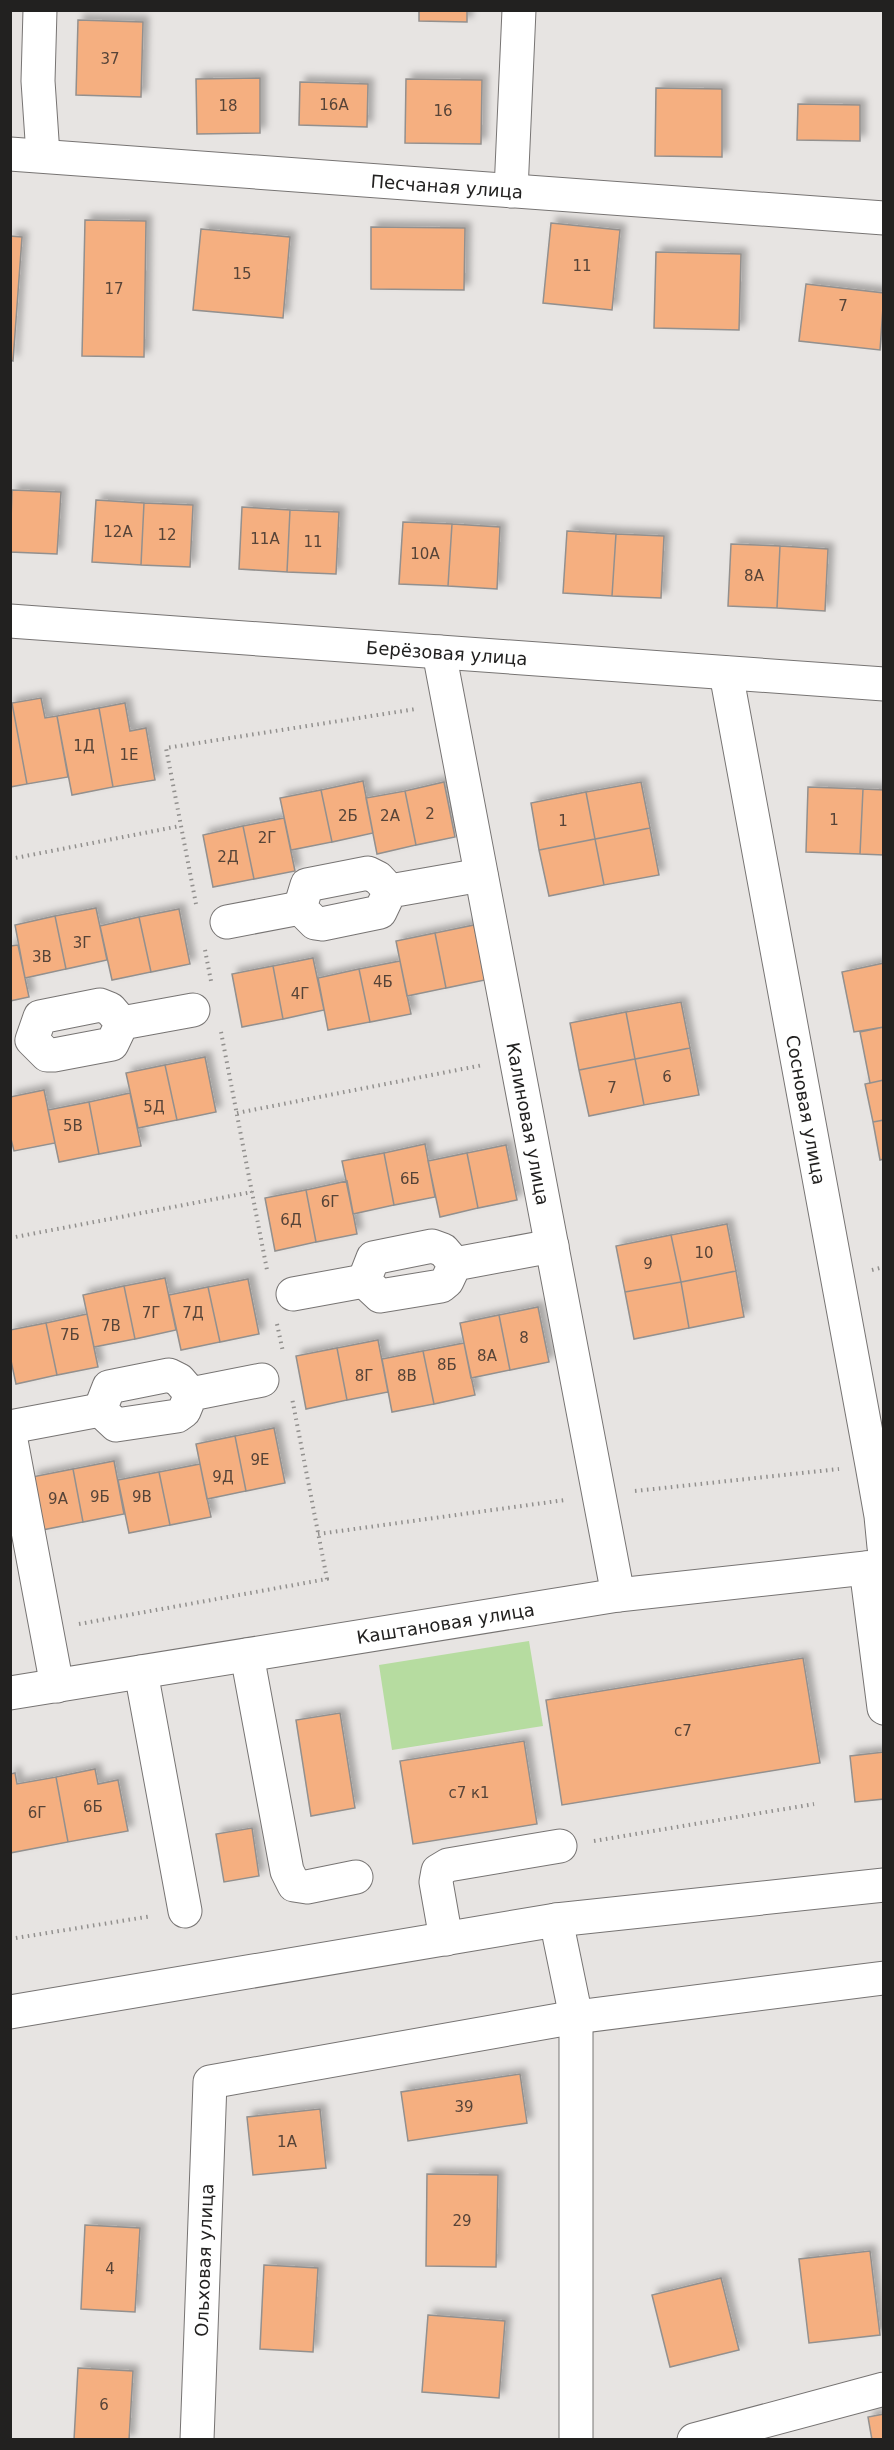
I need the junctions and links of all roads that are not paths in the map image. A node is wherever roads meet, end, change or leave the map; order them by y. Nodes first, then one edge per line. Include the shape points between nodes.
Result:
1 (40, 10) edge
2 (519, 10) edge
3 (10, 154) edge
4 (43, 155) junction
5 (511, 191) junction
6 (884, 218) edge
7 (10, 621) edge
8 (439, 652) junction
9 (726, 673) junction
10 (884, 684) edge
11 (481, 875) junction
12 (213, 918) road end
13 (193, 1010) dead end
14 (21, 1042) edge
15 (552, 1246) junction
16 (279, 1297) road end
17 (276, 1384) road end
18 (10, 1427) edge
19 (10, 1435) edge
20 (878, 1560) edge
21 (618, 1595) junction
22 (247, 1655) junction
23 (141, 1672) junction
24 (57, 1686) junction
25 (10, 1694) edge
26 (884, 1708) edge
27 (560, 1846) road end
28 (356, 1877) dead end
29 (884, 1885) edge
30 (185, 1911) road end
31 (556, 1920) junction
32 (446, 1939) junction
33 (884, 1978) edge
34 (10, 2012) edge
35 (576, 2017) junction
36 (884, 2389) edge
37 (197, 2439) edge
38 (576, 2439) edge
39 (694, 2439) edge

1 - 4 street via 38,81
2 - 5 street
3 - 4 street, Песчаная улица
4 - 5 street, Песчаная улица
5 - 6 street, Песчаная улица
7 - 8 street, Берёзовая улица
8 - 9 street, Берёзовая улица
8 - 11 street, Калиновая улица
9 - 10 street, Берёзовая улица
9 - 20 street, Сосновая улица via 876,1485
11 - 12 street via 390,891 373,874 334,879 308,885 300,908
11 - 15 street, Калиновая улица
13 - 14 street via 122,1023 110,1009 100,1005 40,1017
15 - 16 street via 454,1264 443,1250 432,1246 373,1258 364,1281
15 - 21 street, Калиновая улица
17 - 18 street via 191,1394 174,1376 158,1377 109,1387 100,1410
19 - 24 street
20 - 21 street, Каштановая улица
20 - 26 street, Сосновая улица
21 - 22 street, Каштановая улица
22 - 23 street, Каштановая улица
22 - 28 street via 287,1871 294,1885 307,1887
23 - 24 street, Каштановая улица
23 - 30 street
24 - 25 street, Каштановая улица
27 - 32 street via 448,1865 438,1871 436,1882
29 - 31 street
31 - 32 street
31 - 35 street
32 - 34 street
33 - 35 street
35 - 37 street, Ольховая улица via 210,2082
35 - 38 street
36 - 39 street

